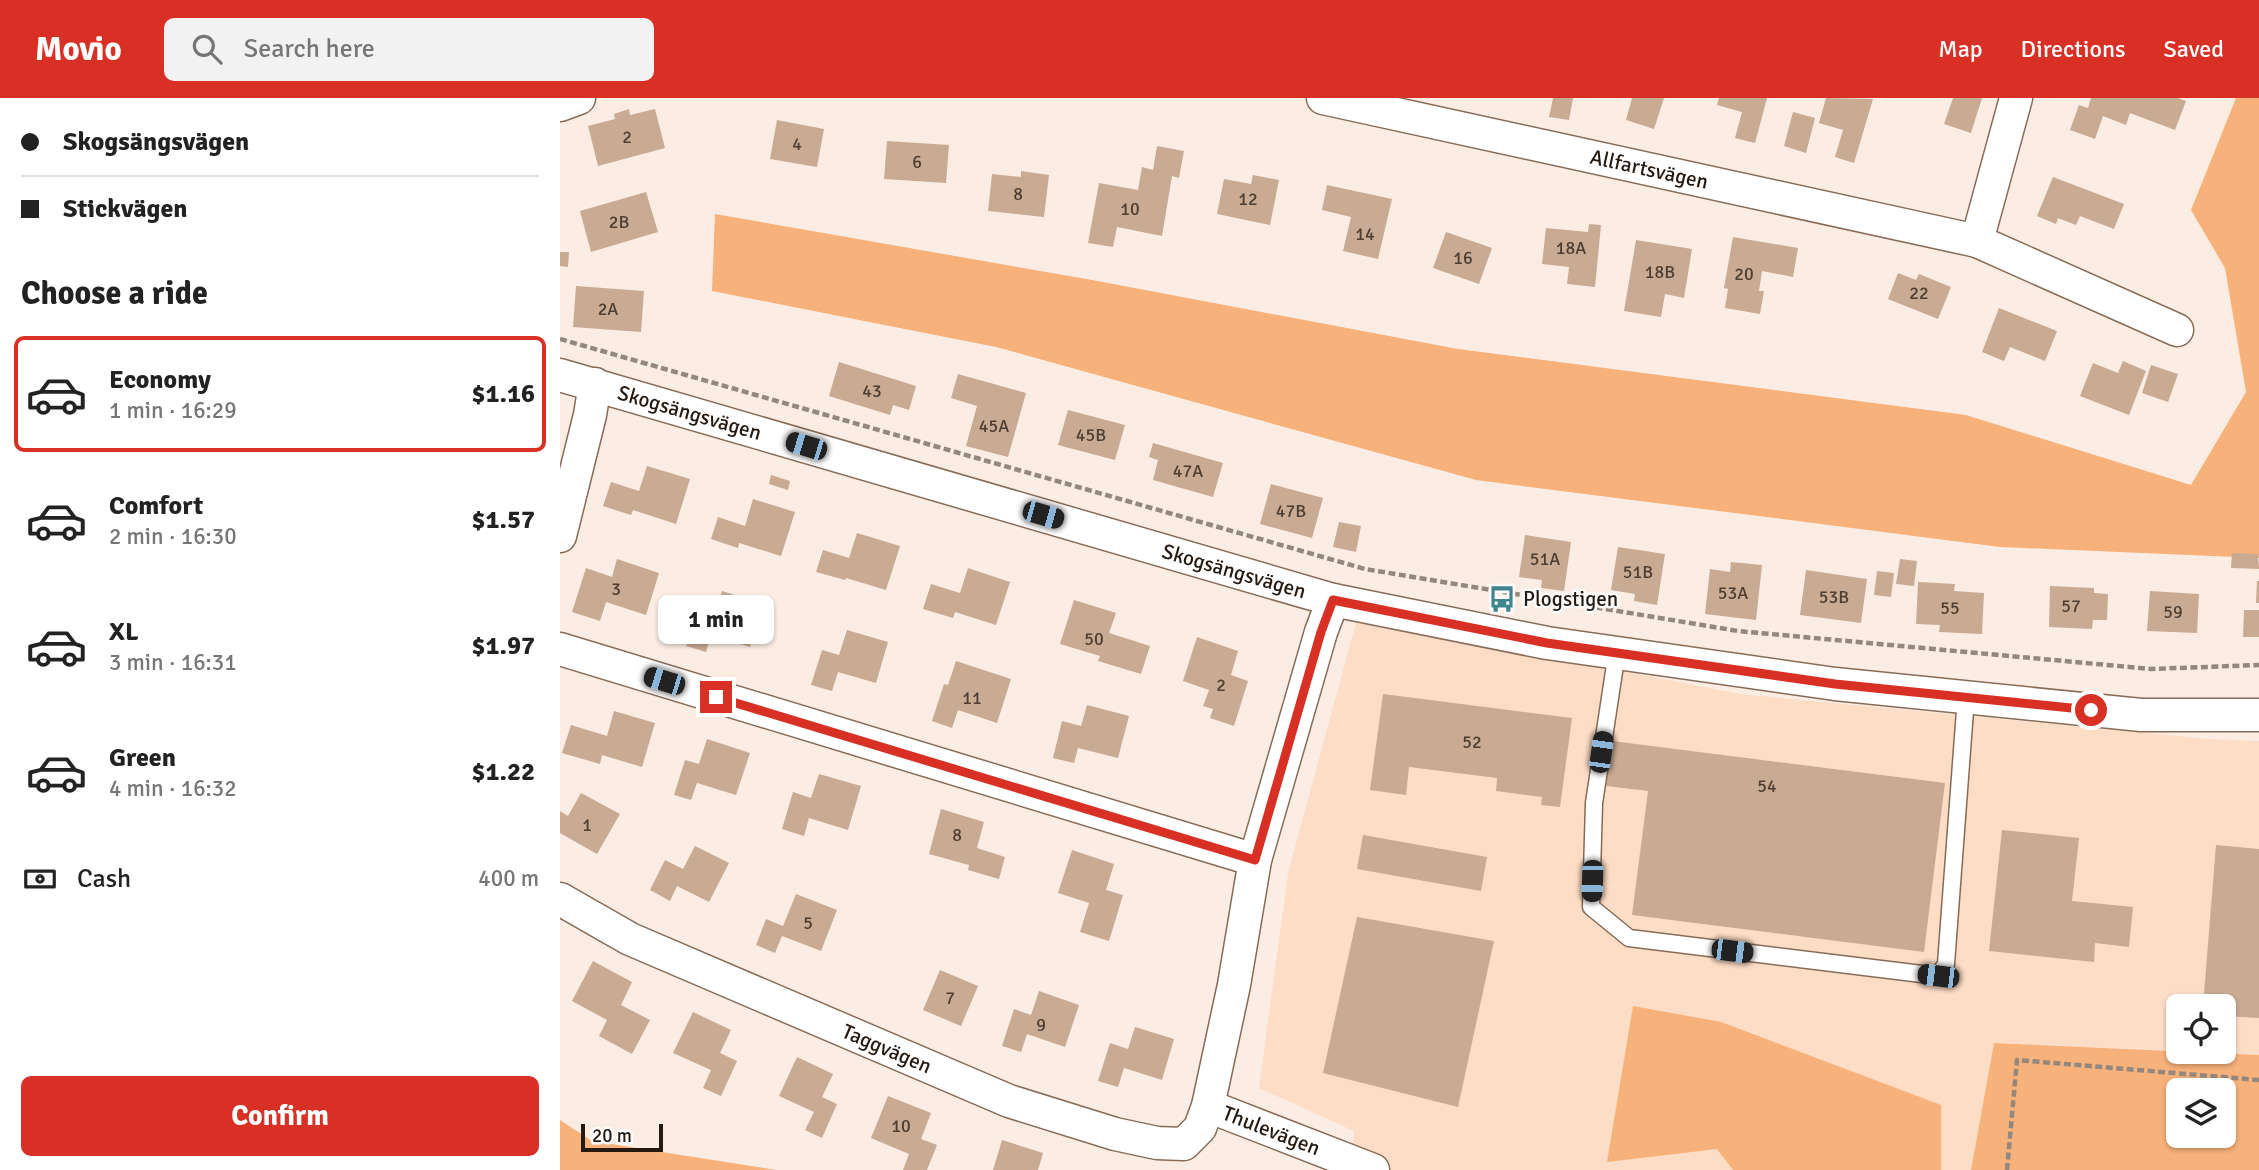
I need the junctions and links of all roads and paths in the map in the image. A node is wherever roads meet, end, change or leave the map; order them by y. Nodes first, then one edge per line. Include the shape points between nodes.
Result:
1 (579, 98) edge
2 (1323, 98) edge
3 (2016, 98) edge
4 (560, 104) edge
5 (1978, 241) junction
6 (2177, 330) dead end
7 (560, 338) edge
8 (560, 375) edge
9 (596, 384) junction
10 (560, 536) edge
11 (1333, 600) junction
12 (560, 649) edge
13 (1616, 652) junction
14 (2259, 664) edge
15 (1966, 697) junction
16 (2259, 715) edge
17 (1255, 860) junction
18 (560, 899) edge
19 (2259, 1080) edge
20 (1208, 1106) junction
21 (1373, 1170) edge
22 (2007, 1170) edge

1 - 4 street
2 - 5 street, Allfartsvägen
3 - 5 street
5 - 6 street, Allfartsvägen
7 - 14 path via 1365,569 1738,631 2151,669
8 - 9 street, Skogsängsvägen
9 - 10 street
9 - 11 street, Skogsängsvägen
11 - 13 street, Skogsängsvägen via 1547,643
11 - 17 street
12 - 17 street
13 - 15 street, Skogsängsvägen via 1835,684
13 - 15 lane via 1594,803 1591,907 1629,938 1938,976 1946,964
15 - 16 street, Skogsängsvägen via 2141,715
17 - 20 street
18 - 20 street, Taggvägen via 630,939 1009,1101 1115,1134 1184,1144 1200,1128
19 - 22 path via 2017,1060
20 - 21 street, Thulevägen

